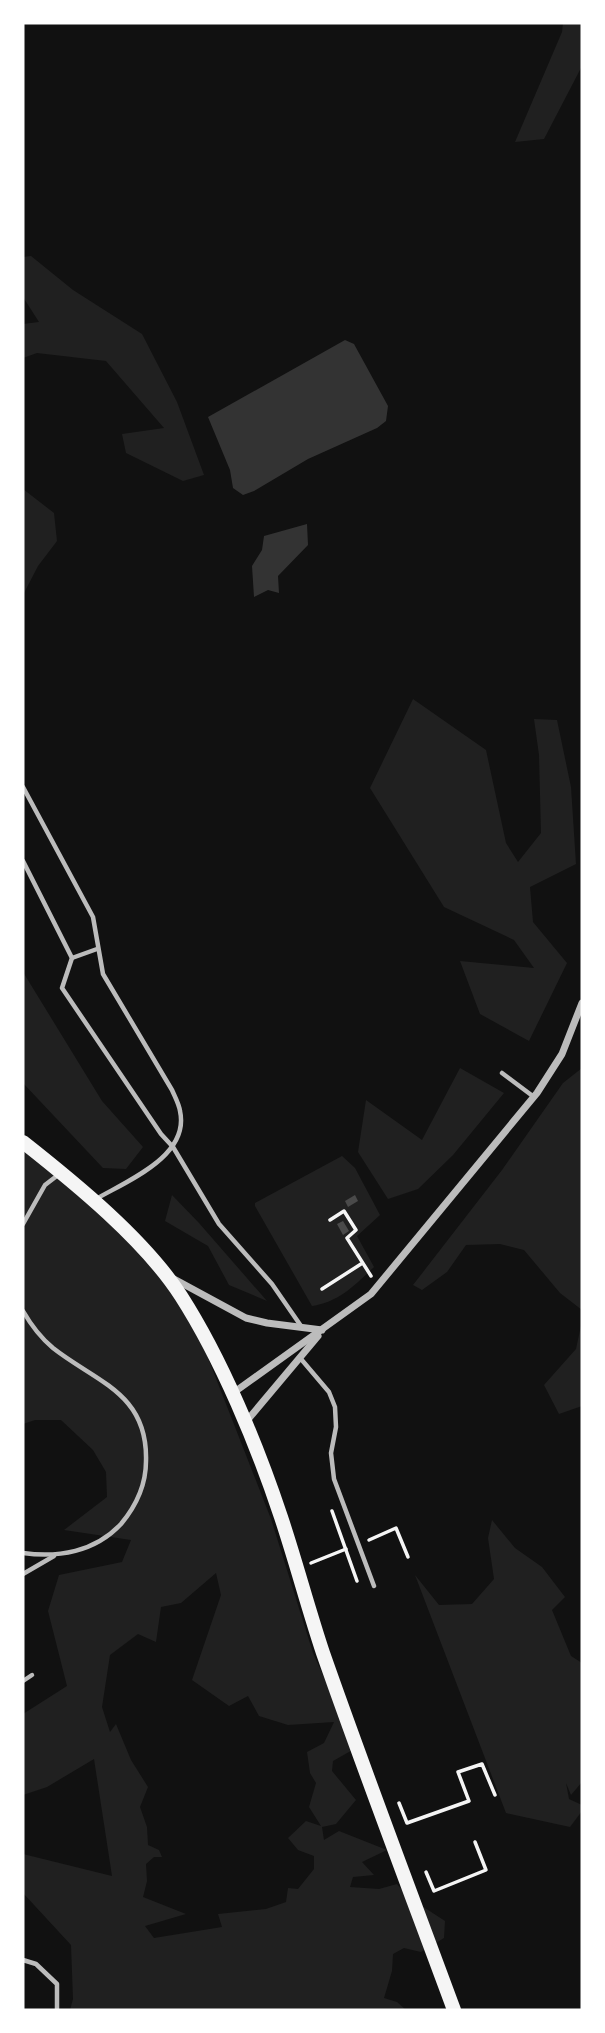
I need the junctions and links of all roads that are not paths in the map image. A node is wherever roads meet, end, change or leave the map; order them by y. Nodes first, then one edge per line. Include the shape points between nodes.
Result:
1 (23, 787) edge
2 (23, 862) edge
3 (97, 949) junction
4 (72, 958) junction
5 (582, 1003) edge
6 (502, 1073) dead end
7 (534, 1097) junction
8 (23, 1142) edge
9 (173, 1147) junction
10 (61, 1172) junction
11 (92, 1201) junction
12 (23, 1224) edge
13 (164, 1273) junction
14 (23, 1311) edge
15 (303, 1328) junction
16 (322, 1330) junction
17 (301, 1359) junction
18 (232, 1393) junction
19 (245, 1423) junction
20 (23, 1553) edge
21 (55, 1556) junction
22 (23, 1574) edge
23 (374, 1586) dead end
24 (32, 1675) dead end
25 (23, 1681) edge
26 (23, 1960) edge
27 (57, 2010) edge
28 (454, 2010) edge

1 - 3 lane via 93,917
2 - 4 lane
3 - 4 lane
3 - 9 lane via 103,974 181,1111
4 - 9 lane via 62,988
5 - 7 street via 562,1054
6 - 7 lane
7 - 16 street via 371,1294
8 - 10 main road
9 - 11 lane via 146,1171
9 - 15 lane via 219,1224 272,1284
10 - 11 main road
10 - 12 lane via 46,1185
11 - 13 main road
13 - 15 street via 246,1318
13 - 18 main road
14 - 21 lane via 54,1348 118,1392 140,1424 146,1450 141,1491 126,1518 92,1545
15 - 16 street
16 - 17 street
16 - 18 street
17 - 19 street
17 - 23 lane via 329,1392 335,1407 334,1479
18 - 19 main road
19 - 28 main road via 344,1712
20 - 21 lane
21 - 22 lane
24 - 25 lane
26 - 27 lane via 36,1964 57,1984

